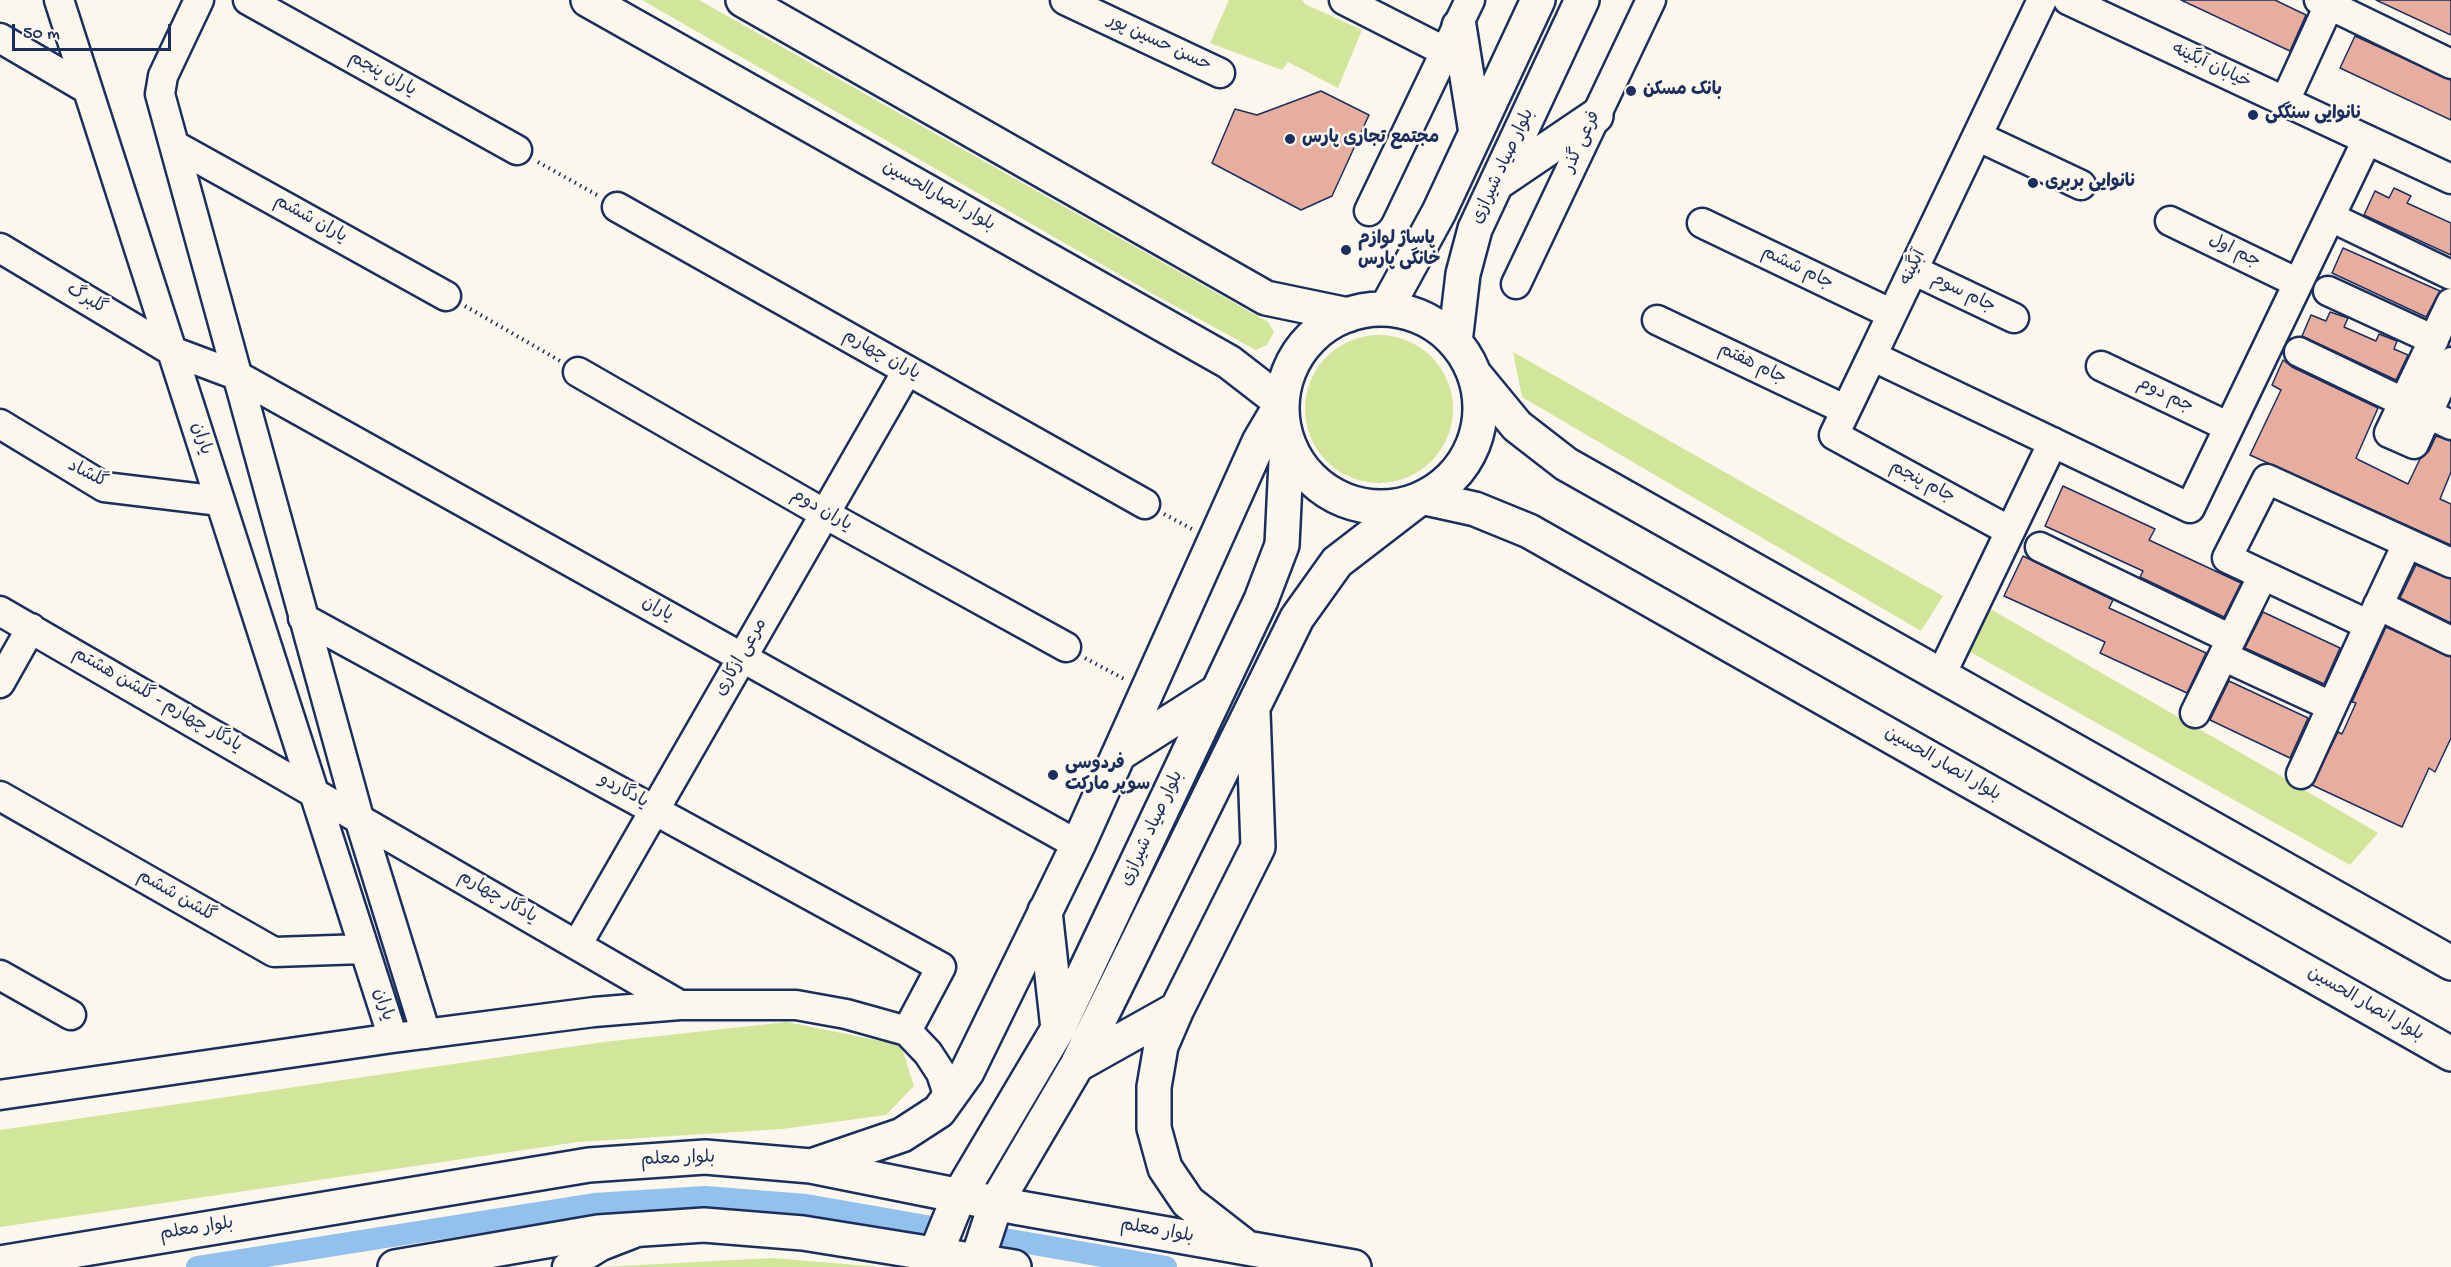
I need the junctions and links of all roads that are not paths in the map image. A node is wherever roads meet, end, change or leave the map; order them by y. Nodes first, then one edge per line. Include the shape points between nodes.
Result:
1 (59, 0) edge
2 (200, 0) edge
3 (248, 0) edge
4 (588, 0) edge
5 (742, 0) edge
6 (1065, 0) edge
7 (1344, 0) edge
8 (1538, 0) edge
9 (1582, 0) edge
10 (1651, 0) edge
11 (2042, 0) edge
12 (2068, 0) edge
13 (2324, 2) edge
14 (1458, 26) edge
15 (0, 38) edge
16 (2451, 64) edge
17 (1220, 73) dead end
18 (87, 89) junction
19 (2285, 101) junction
20 (1596, 117) junction
21 (1476, 133) junction
22 (1977, 136) junction
23 (2367, 140) junction
24 (174, 145) junction
25 (517, 150) road end
26 (2451, 179) edge
27 (1495, 184) junction
28 (2081, 185) dead end
29 (617, 207) road end
30 (1369, 211) dead end
31 (2170, 221) dead end
32 (1702, 224) dead end
33 (2345, 224) dead end
34 (0, 248) edge
35 (1913, 270) junction
36 (2451, 275) edge
37 (2298, 283) junction
38 (1516, 284) dead end
39 (2328, 291) dead end
40 (446, 296) road end
41 (2451, 303) edge
42 (1386, 309) junction
43 (1892, 314) junction
44 (1348, 315) junction
45 (2014, 318) dead end
46 (1658, 320) dead end
47 (2434, 340) junction
48 (1455, 342) junction
49 (171, 351) junction
50 (2299, 352) dead end
51 (1872, 356) junction
52 (2451, 362) edge
53 (2101, 366) dead end
54 (907, 371) junction
55 (578, 372) road end
56 (236, 375) junction
57 (1475, 375) junction
58 (1282, 403) junction
59 (1846, 410) junction
60 (2427, 414) edge
61 (0, 424) edge
62 (2229, 427) junction
63 (1834, 435) joint
64 (1287, 441) junction
65 (2053, 442) junction
66 (1420, 500) junction
67 (220, 501) junction
68 (1145, 504) road end
69 (825, 514) junction
70 (2010, 531) junction
71 (2407, 544) junction
72 (2040, 547) dead end
73 (2451, 563) edge
74 (2263, 575) junction
75 (0, 611) edge
76 (2373, 615) junction
77 (303, 618) junction
78 (31, 628) junction
79 (2451, 640) edge
80 (1066, 647) road end
81 (2227, 648) junction
82 (742, 657) junction
83 (1941, 675) junction
84 (0, 683) edge
85 (1218, 691) junction
86 (2331, 706) junction
87 (1252, 708) junction
88 (2195, 713) dead end
89 (1119, 753) junction
90 (2301, 774) dead end
91 (313, 792) junction
92 (0, 796) edge
93 (655, 810) junction
94 (358, 818) junction
95 (1078, 845) junction
96 (1045, 911) junction
97 (578, 945) junction
98 (364, 949) junction
99 (2451, 963) edge
100 (0, 975) edge
101 (680, 1005) junction
102 (1177, 1009) junction
103 (71, 1015) dead end
104 (1058, 1029) junction
105 (907, 1031) junction
106 (426, 1034) junction
107 (393, 1038) junction
108 (2451, 1054) edge
109 (1077, 1065) junction
110 (0, 1095) edge
111 (949, 1097) junction
112 (811, 1166) junction
113 (959, 1196) junction
114 (996, 1203) junction
115 (644, 1229) junction
116 (1246, 1247) junction
117 (936, 1253) junction
118 (977, 1261) junction
119 (0, 1263) edge
120 (395, 1267) edge
121 (567, 1267) edge
122 (1014, 1267) edge
123 (1354, 1267) edge

1 - 18 street
2 - 24 street, یاران via 163,76 160,94
3 - 25 street, یاران پنجم
4 - 58 main road, بلوار انصارالحسین via 1229,362
5 - 44 main road via 1266,298
6 - 17 street, حسن حسین پور
7 - 14 street
8 - 21 main road
9 - 27 main road, بلوار صیاد شیرازی
10 - 20 street, فرعی گذر
11 - 22 street, آبگینه
12 - 19 street, خیابان آبگینه
13 - 16 street
13 - 19 street
14 - 21 main road
14 - 30 street
15 - 18 street
18 - 49 street
19 - 23 street, خیابان آبگینه
20 - 27 main road
20 - 38 street, فرعی گذر
21 - 42 main road via 1439,212
22 - 28 street
22 - 35 street, آبگینه
23 - 26 street, خیابان آبگینه
23 - 37 street
24 - 40 street, یاران ششم
24 - 56 street, یاران
27 - 48 main road, بلوار صیاد شیرازی via 1475,229 1463,274
29 - 54 street, یاران چهارم
31 - 37 street, جم اول
32 - 43 street, جام ششم
33 - 36 street
34 - 49 street, گلبرگ
35 - 43 street, آبگینه
35 - 45 street, جام سوم
37 - 62 street
39 - 47 street
41 - 47 street
42 - 44 main road
42 - 48 main road via 1412,314 1436,325
43 - 51 street, آبگینه
44 - 58 main road via 1314,334 1301,349 1291,366
46 - 59 street, جام هفتم
47 - 60 street
48 - 57 main road
49 - 56 street, یاران
49 - 67 street, یاران
50 - 60 street
51 - 59 street, آبگینه
51 - 65 street
52 - 60 street
53 - 62 street, جم دوم
54 - 68 street, یاران چهارم
54 - 69 street, مرعی ازکاری
55 - 69 street, یاران دوم
56 - 77 street, یاران
56 - 82 street, یاران
57 - 66 main road via 1481,416 1469,456 1450,480
57 - 83 main road via 1517,426 1566,464
58 - 64 main road
58 - 89 main road via 1259,442
59 - 63 street, آبگینه
61 - 67 street, گلشاد via 104,487
62 - 65 street via 2190,508
63 - 70 street, جام پنجم
64 - 66 main road via 1303,469 1325,490 1353,504 1384,507
64 - 85 main road, بلوار صیاد شیرازی via 1282,545
65 - 70 street
66 - 87 main road, بلوار صیاد شیرازی via 1337,562 1297,618
66 - 108 main road, بلوار انصار الحسین via 1476,509 1529,531
67 - 91 street, یاران
69 - 80 street, یاران دوم
69 - 82 street, مرعی ازکاری
70 - 83 street
71 - 73 street
71 - 74 street via 2267,479 2227,558
71 - 76 street
72 - 81 street
74 - 76 street
74 - 81 street
75 - 78 street, یادگار چهارم - گلشن هشتم
76 - 79 street
76 - 86 street
77 - 93 street, یادگار‌دو
77 - 94 street, یاران
78 - 84 street
78 - 91 street, یادگار چهارم - گلشن هشتم
81 - 86 street
81 - 88 street
82 - 93 street, مرعی ازکاری
82 - 95 street, یاران
83 - 99 main road
85 - 89 main road
85 - 104 main road, بلوار صیاد شیرازی
86 - 90 street
87 - 102 main road via 1258,847
87 - 109 main road, بلوار صیاد شیرازی
89 - 95 main road
91 - 94 street, یادگار چهارم
91 - 98 street, یاران
92 - 98 street, گلشن ششم via 274,952
93 - 97 street, مرعی ازکاری
93 - 105 street, یادگار‌دو via 941,967
94 - 97 street, یادگار چهارم
94 - 106 street, یاران
95 - 96 main road
96 - 104 main road
96 - 111 main road via 967,1072
97 - 101 street, یادگار چهارم
98 - 107 street, یاران
100 - 103 street
101 - 105 street via 796,1005
101 - 106 street
102 - 109 main road
102 - 116 main road via 1161,1046 1154,1087 1154,1128 1165,1168 1188,1202
104 - 113 main road, بلوار صیاد شیرازی
105 - 111 street via 941,1073
106 - 107 street
107 - 110 street
109 - 114 main road, بلوار صیاد شیرازی
111 - 112 main road via 939,1111 902,1136
112 - 113 main road, بلوار معلم
112 - 119 main road, بلوار معلم via 705,1157 589,1165
113 - 114 main road, بلوار معلم
113 - 117 main road, بلوار صیاد شیرازی
114 - 116 main road, بلوار معلم
114 - 118 main road, بلوار صیاد شیرازی
115 - 117 main road via 704,1225 770,1230
115 - 120 main road
115 - 121 street via 601,1246
116 - 123 main road, بلوار معلم
117 - 118 main road
118 - 122 main road

